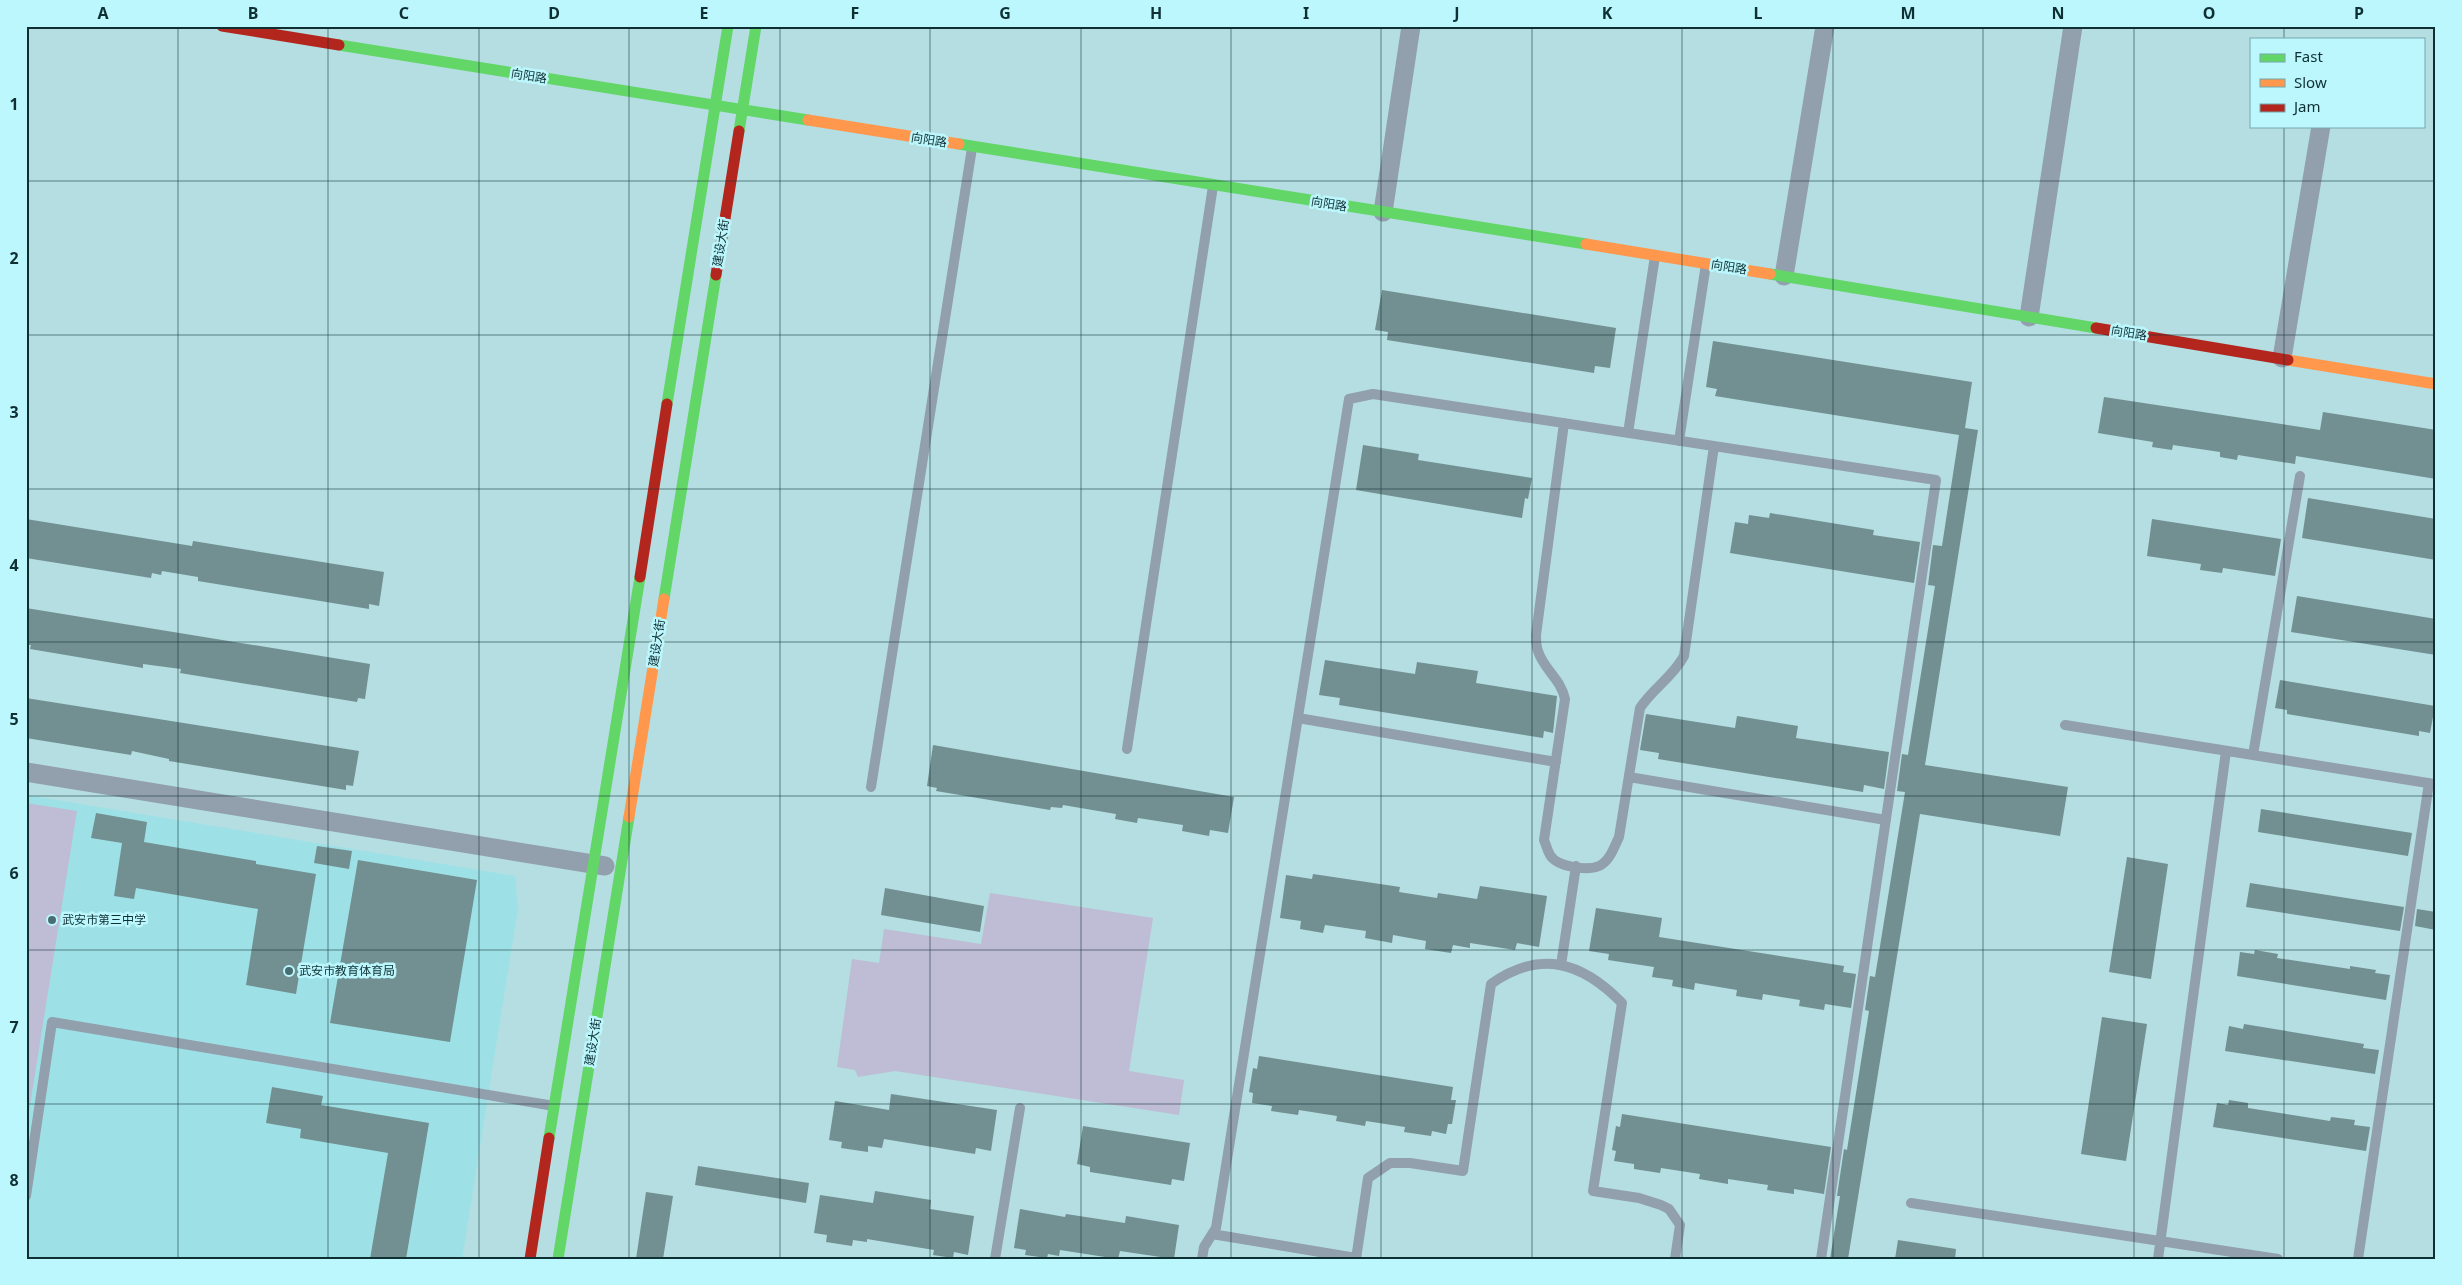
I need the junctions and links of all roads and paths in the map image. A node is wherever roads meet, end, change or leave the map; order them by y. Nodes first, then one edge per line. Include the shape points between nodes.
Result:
1 (222, 26) edge
2 (728, 26) edge
3 (756, 26) edge
4 (1411, 26) edge
5 (1825, 26) edge
6 (2073, 26) edge
7 (715, 106) junction
8 (742, 110) junction
9 (2321, 128) edge
10 (972, 147) junction
11 (1213, 185) junction
12 (1383, 212) junction
13 (1655, 256) junction
14 (1706, 264) junction
15 (1784, 276) junction
16 (2029, 317) junction
17 (2282, 358) junction
18 (2436, 384) edge
19 (1564, 423) junction
20 (1628, 433) junction
21 (1679, 441) junction
22 (1714, 446) junction
23 (2300, 476) dead end
24 (1298, 718) junction
25 (2065, 725) dead end
26 (1128, 749) dead end
27 (2226, 751) junction
28 (2253, 755) junction
29 (1556, 762) junction
30 (26, 772) edge
31 (1629, 776) junction
32 (2433, 784) edge
33 (871, 787) dead end
34 (1886, 820) junction
35 (594, 864) junction
36 (1576, 866) junction
37 (621, 868) junction
38 (1561, 965) junction
39 (555, 1106) junction
40 (1020, 1108) dead end
41 (26, 1196) edge
42 (1911, 1203) dead end
43 (1212, 1234) junction
44 (2160, 1241) junction
45 (1356, 1258) edge
46 (530, 1259) edge
47 (558, 1259) edge
48 (995, 1259) edge
49 (1202, 1259) edge
50 (1675, 1259) edge
51 (1821, 1259) edge
52 (2158, 1259) edge
53 (2278, 1259) edge
54 (2358, 1259) edge

1 - 7 main road, 向阳路
2 - 7 main road
3 - 8 main road, 建设大街
4 - 12 street
5 - 15 street
6 - 16 street
7 - 8 main road, 向阳路
7 - 35 main road
8 - 10 main road, 向阳路
8 - 37 main road, 建设大街
9 - 17 street
10 - 11 main road, 向阳路
10 - 33 lane
11 - 12 main road, 向阳路
11 - 26 lane
12 - 13 main road, 向阳路
13 - 14 main road, 向阳路
13 - 20 lane
14 - 15 main road, 向阳路
14 - 21 lane
15 - 16 main road, 向阳路
16 - 17 main road, 向阳路
17 - 18 main road, 向阳路
19 - 20 lane
19 - 24 lane via 1373,394 1349,399
19 - 29 lane via 1536,635 1538,651 1562,686 1565,699
20 - 21 lane
21 - 22 lane
22 - 31 lane via 1684,656 1674,673 1648,696 1640,708
22 - 34 lane via 1936,480
23 - 28 lane
24 - 29 lane
24 - 43 lane
25 - 27 lane
27 - 28 lane
27 - 44 lane
28 - 32 lane
29 - 36 lane via 1544,840 1550,856 1556,861
30 - 35 street
31 - 34 lane
31 - 36 lane via 1619,837 1610,856 1599,866
32 - 54 lane
34 - 51 lane
35 - 37 street
35 - 39 main road
36 - 38 lane
37 - 47 main road, 建设大街
38 - 45 lane via 1528,965 1509,971 1492,984 1463,1171 1390,1163 1368,1178
38 - 50 lane via 1569,966 1607,987 1622,1003 1593,1191 1639,1198 1669,1209 1680,1225
39 - 41 lane via 52,1022
39 - 46 main road
40 - 48 lane
42 - 44 lane
43 - 45 lane
43 - 49 lane via 1204,1247
44 - 52 lane
44 - 53 lane

